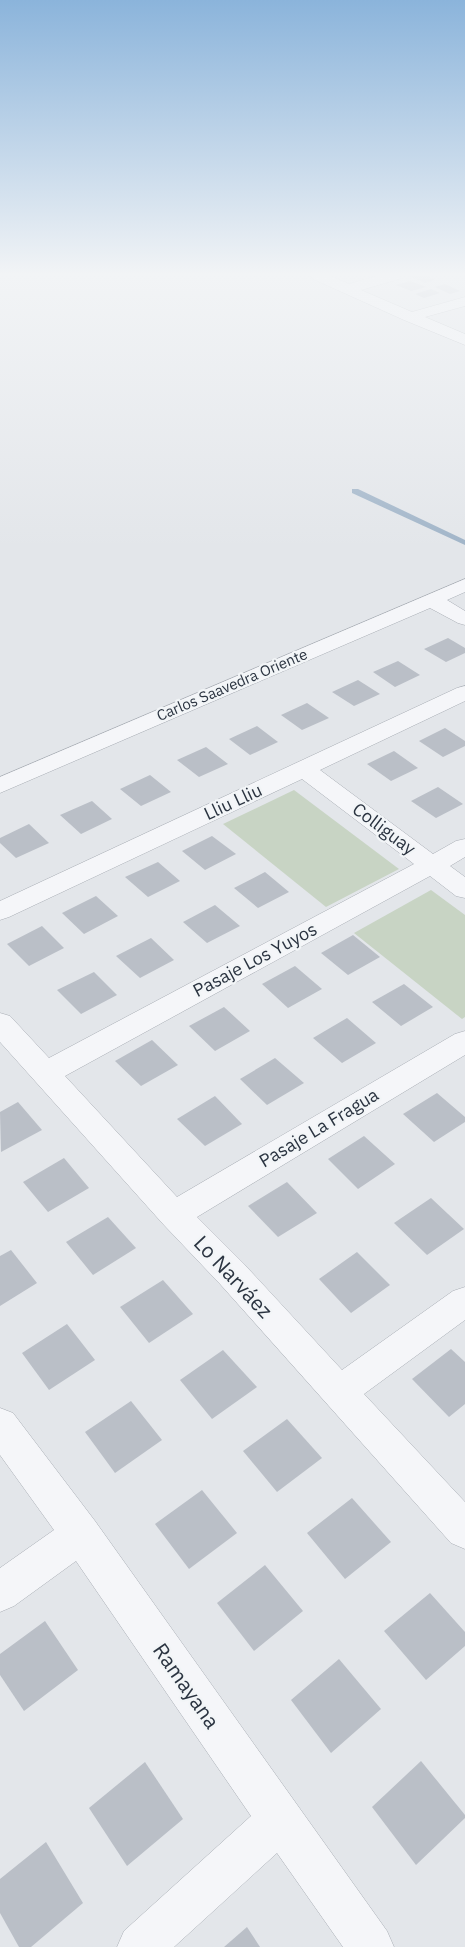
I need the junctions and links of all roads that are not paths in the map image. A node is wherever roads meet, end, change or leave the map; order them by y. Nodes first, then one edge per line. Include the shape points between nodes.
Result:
1 (465, 585) edge
2 (432, 600) junction
3 (465, 619) edge
4 (465, 693) edge
5 (304, 769) junction
6 (0, 786) edge
7 (465, 847) edge
8 (431, 865) junction
9 (465, 890) edge
10 (0, 911) edge
11 (0, 1023) edge
12 (465, 1042) edge
13 (46, 1073) junction
14 (174, 1215) junction
15 (465, 1301) edge
16 (339, 1392) junction
17 (0, 1425) edge
18 (465, 1530) edge
19 (81, 1534) junction
20 (0, 1592) edge
21 (279, 1821) junction
22 (140, 1947) edge
23 (371, 1947) edge

1 - 2 street, Carlos Saavedra Oriente
2 - 3 street
2 - 6 street, Carlos Saavedra Oriente
4 - 5 street, Lliu Lliu
5 - 8 street, Colliguay
5 - 10 street, Lliu Lliu
7 - 8 street, Pasaje Los Yuyos
8 - 9 street, Colliguay
8 - 13 street, Pasaje Los Yuyos
11 - 13 street, Lo Narváez
12 - 14 street, Pasaje La Fragua
13 - 14 street, Lo Narváez
14 - 16 street, Lo Narváez
15 - 16 street
16 - 18 street, Lo Narváez
17 - 19 street, Ramayana
19 - 20 street
19 - 21 street, Ramayana
21 - 22 street
21 - 23 street, Ramayana

